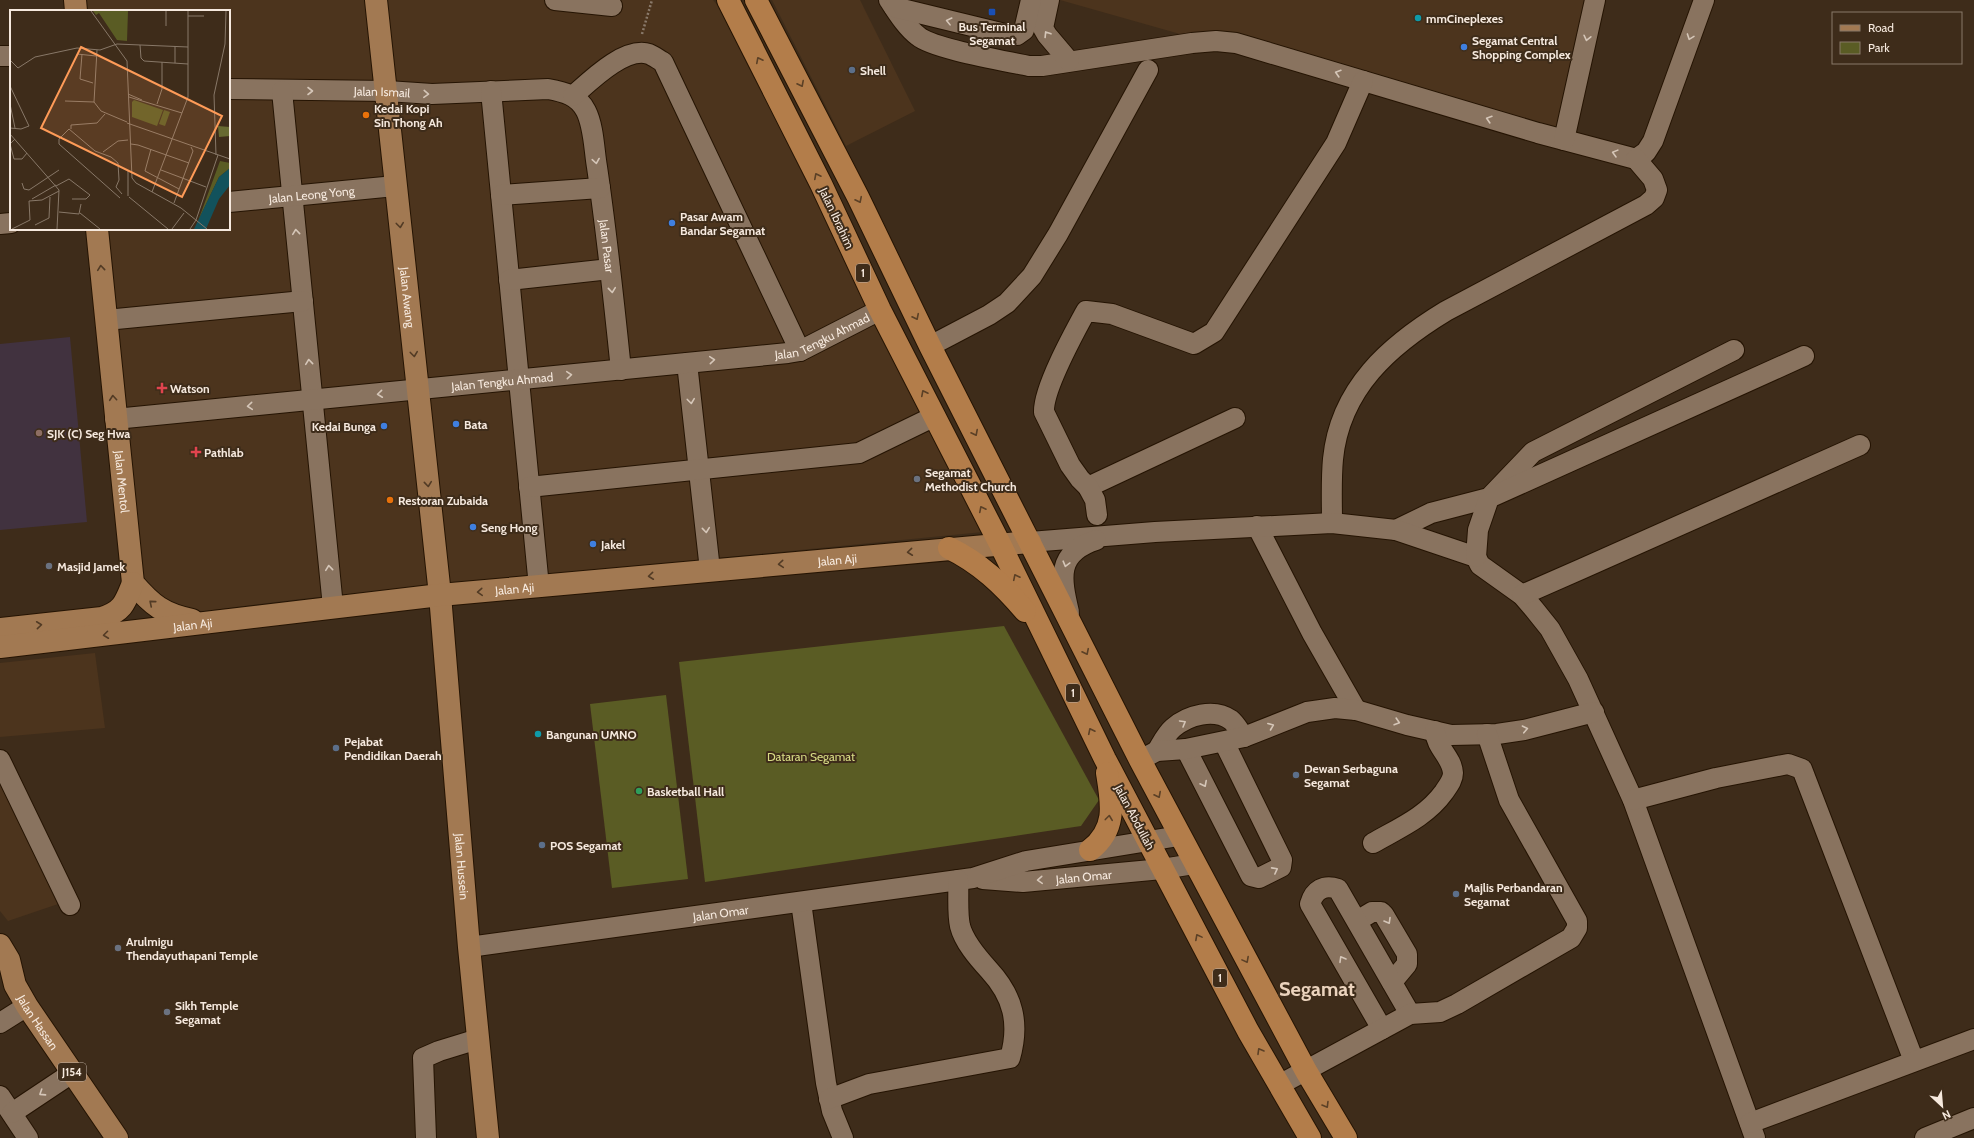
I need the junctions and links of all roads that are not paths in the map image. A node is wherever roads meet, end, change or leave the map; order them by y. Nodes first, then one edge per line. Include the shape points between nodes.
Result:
1 (75, 0) edge
2 (376, 0) edge
3 (555, 0) edge
4 (728, 0) edge
5 (1031, 0) edge
6 (1049, 0) edge
7 (1595, 0) edge
8 (1704, 0) edge
9 (760, 3) edge
10 (892, 4) edge
11 (612, 6) dead end
12 (76, 10) edge
13 (1069, 61) junction
14 (1148, 70) dead end
15 (1363, 81) junction
16 (230, 89) edge
17 (282, 91) junction
18 (387, 91) junction
19 (491, 91) junction
20 (573, 96) junction
21 (1564, 140) junction
22 (1636, 159) junction
23 (395, 186) junction
24 (600, 188) junction
25 (501, 195) junction
26 (293, 196) junction
27 (230, 202) edge
28 (10, 223) edge
29 (0, 224) edge
30 (97, 230) edge
31 (610, 270) junction
32 (509, 280) junction
33 (303, 301) junction
34 (880, 310) junction
35 (106, 320) junction
36 (930, 346) junction
37 (800, 350) junction
38 (1734, 350) dead end
39 (1804, 356) dead end
40 (687, 362) junction
41 (621, 370) junction
42 (519, 380) junction
43 (418, 390) junction
44 (313, 401) junction
45 (935, 416) junction
46 (1235, 418) dead end
47 (115, 419) junction
48 (1860, 445) dead end
49 (699, 469) junction
50 (529, 487) junction
51 (1088, 487) junction
52 (1489, 498) junction
53 (1097, 515) dead end
54 (1332, 523) junction
55 (1257, 526) junction
56 (1396, 530) junction
57 (1107, 536) junction
58 (1030, 542) junction
59 (1000, 544) junction
60 (949, 548) junction
61 (1476, 558) junction
62 (710, 570) junction
63 (133, 583) junction
64 (539, 587) junction
65 (440, 595) junction
66 (1522, 596) junction
67 (333, 607) junction
68 (200, 622) junction
69 (1072, 623) junction
70 (0, 629) edge
71 (1046, 638) junction
72 (0, 647) edge
73 (1356, 710) junction
74 (1594, 712) junction
75 (1435, 731) junction
76 (1487, 734) junction
77 (1244, 737) junction
78 (1224, 742) junction
79 (1186, 749) junction
80 (1149, 756) junction
81 (1105, 759) junction
82 (0, 760) edge
83 (1633, 800) junction
84 (1179, 836) junction
85 (1148, 841) junction
86 (1373, 843) dead end
87 (1090, 850) junction
88 (1194, 864) junction
89 (1162, 869) junction
90 (966, 879) junction
91 (801, 902) junction
92 (70, 905) dead end
93 (1356, 921) junction
94 (0, 945) edge
95 (469, 947) junction
96 (8, 981) edge
97 (1392, 982) junction
98 (27, 1006) junction
99 (1410, 1014) junction
100 (0, 1023) edge
101 (1382, 1029) junction
102 (478, 1039) junction
103 (1974, 1039) edge
104 (1914, 1061) junction
105 (1306, 1071) junction
106 (72, 1073) junction
107 (1279, 1085) junction
108 (830, 1099) junction
109 (3, 1102) edge
110 (1974, 1118) edge
111 (1751, 1133) edge
112 (28, 1138) edge
113 (117, 1138) edge
114 (426, 1138) edge
115 (488, 1138) edge
116 (843, 1138) edge
117 (1310, 1138) edge
118 (1346, 1138) edge
119 (1924, 1138) edge

1 - 12 main road
2 - 18 main road, Jalan Awang
3 - 11 street
34 -> 4 highway, Jalan Ibrahim / 1 via 821,184
5 -> 10 street via 1024,30 1017,35 1009,36
13 -> 6 street via 1043,28
7 -> 21 street
8 -> 22 street via 1653,141 1646,152
9 -> 36 highway via 862,204
10 - 13 street via 919,37 935,44 1029,66
15 -> 13 street via 1236,43 1216,41
14 - 36 street via 1058,234 1032,276 1007,303
21 -> 15 street
15 - 51 street via 1336,142 1214,332 1194,344 1112,314 1086,311 1053,380 1044,406 1048,422 1070,464
16 - 17 street, Jalan Ismail
17 -> 18 street, Jalan Ismail
17 - 26 street
18 -> 19 street, Jalan Ismail via 432,94
18 - 23 main road, Jalan Awang
19 - 20 street, Jalan Ismail via 548,89 567,92
19 - 25 street
20 -> 24 street, Jalan Pasar via 586,111 590,122
20 - 37 street via 603,71 636,53 649,54 663,62
22 -> 21 street
22 - 54 street via 1653,179 1657,190 1654,198 1646,205 1446,310 1414,330 1370,372 1342,416 1333,458
23 - 26 street, Jalan Leong Yong
23 -> 43 main road, Jalan Awang
24 - 25 street
24 - 31 street, Jalan Pasar
25 - 32 street
26 - 27 street, Jalan Leong Yong
33 -> 26 street
28 - 29 street
35 -> 30 main road, Jalan Mentol
31 - 32 street
31 -> 41 street, Jalan Pasar
32 - 42 street
33 - 35 street
44 -> 33 street
34 - 37 street, Jalan Tengku Ahmad
45 -> 34 highway, Jalan Ibrahim / 1
47 -> 35 main road, Jalan Mentol
36 -> 58 highway
40 -> 37 street, Jalan Tengku Ahmad
38 - 52 street via 1533,452
39 - 52 street
40 - 41 street, Jalan Tengku Ahmad
40 -> 49 street
42 -> 41 street, Jalan Tengku Ahmad
42 - 43 street, Jalan Tengku Ahmad
42 - 50 street
43 -> 44 street, Jalan Tengku Ahmad
43 -> 65 main road, Jalan Awang
44 -> 47 street, Jalan Tengku Ahmad
67 -> 44 street
45 - 49 street via 859,453
59 -> 45 highway, Jalan Ibrahim / 1
46 - 51 street
47 - 63 main road, Jalan Mentol
48 - 66 street
49 - 50 street
49 -> 62 street
50 - 64 street
51 - 53 street via 1095,500
52 - 56 street via 1431,513
52 - 61 street via 1478,530
54 - 55 street
54 - 56 street
55 - 57 street
55 - 73 street via 1312,633
56 - 61 street
57 - 58 street
57 -> 69 street via 1074,550 1065,564 1064,580
58 - 59 main road, Jalan Aji
58 - 69 highway
59 - 60 main road, Jalan Aji
71 -> 59 highway, Jalan Abdullah / 1
60 -> 62 main road, Jalan Aji
60 - 71 highway via 984,569 1016,601
61 - 66 street via 1480,565
62 -> 64 main road, Jalan Aji
68 -> 63 main road via 159,609 146,599
70 -> 63 main road via 102,618 116,613 124,605
64 -> 65 main road, Jalan Aji
65 - 67 main road, Jalan Aji
65 - 95 main road, Jalan Hussein
66 - 74 street via 1550,629
67 - 68 main road, Jalan Aji
68 -> 72 main road, Jalan Aji
69 -> 80 highway
81 -> 71 highway, Jalan Abdullah / 1
73 -> 75 street
77 -> 73 street via 1307,712 1335,708
76 -> 74 street via 1524,730
74 - 83 street
75 - 76 street via 1451,735
75 - 86 street via 1439,747 1450,762 1453,774 1450,784 1428,811
76 - 99 street via 1509,800 1577,921 1577,928 1571,938 1456,1004 1440,1012
77 - 78 street
80 -> 77 street via 1173,728 1191,718 1207,714 1221,714 1232,721
78 - 79 street
79 -> 78 street via 1251,876 1259,878 1281,867 1282,860
79 - 80 street
80 -> 84 highway
81 - 85 highway, Jalan Abdullah / 1
87 -> 81 highway via 1104,837 1110,819
82 - 92 street
83 - 104 street via 1716,778 1788,764 1802,769
83 - 111 street
84 - 85 street, Jalan Omar
84 - 88 highway
85 - 87 street, Jalan Omar
85 - 89 highway, Jalan Abdullah / 1
87 - 90 street, Jalan Omar via 1026,861
88 - 89 street, Jalan Omar
88 -> 105 highway
89 -> 90 street, Jalan Omar via 1023,882
107 -> 89 highway, Jalan Abdullah / 1
90 - 91 street, Jalan Omar
90 - 108 street via 960,927 975,954 1007,994 1014,1010 1014,1044 1010,1058 869,1084
91 - 95 street, Jalan Omar
91 - 108 street
93 - 97 street
93 -> 97 street via 1372,912 1381,912 1403,947 1407,954 1407,964
101 -> 93 street via 1310,904 1313,895 1320,889 1330,886 1338,889
94 - 96 main road, Jalan Hassan / J154 via 9,960
95 - 102 main road, Jalan Hussein
96 - 98 main road, Jalan Hassan / J154
97 - 99 street
98 - 100 street
98 - 106 main road, Jalan Hassan / J154
99 - 101 street
101 - 105 street
102 - 114 street via 423,1058
102 - 115 main road, Jalan Hussein
103 - 104 street
104 - 111 street
105 - 107 street
105 -> 118 highway
106 -> 109 street
106 - 113 main road, Jalan Hassan / J154
107 - 117 highway, 1
108 - 116 street
109 - 112 street
110 - 119 street

